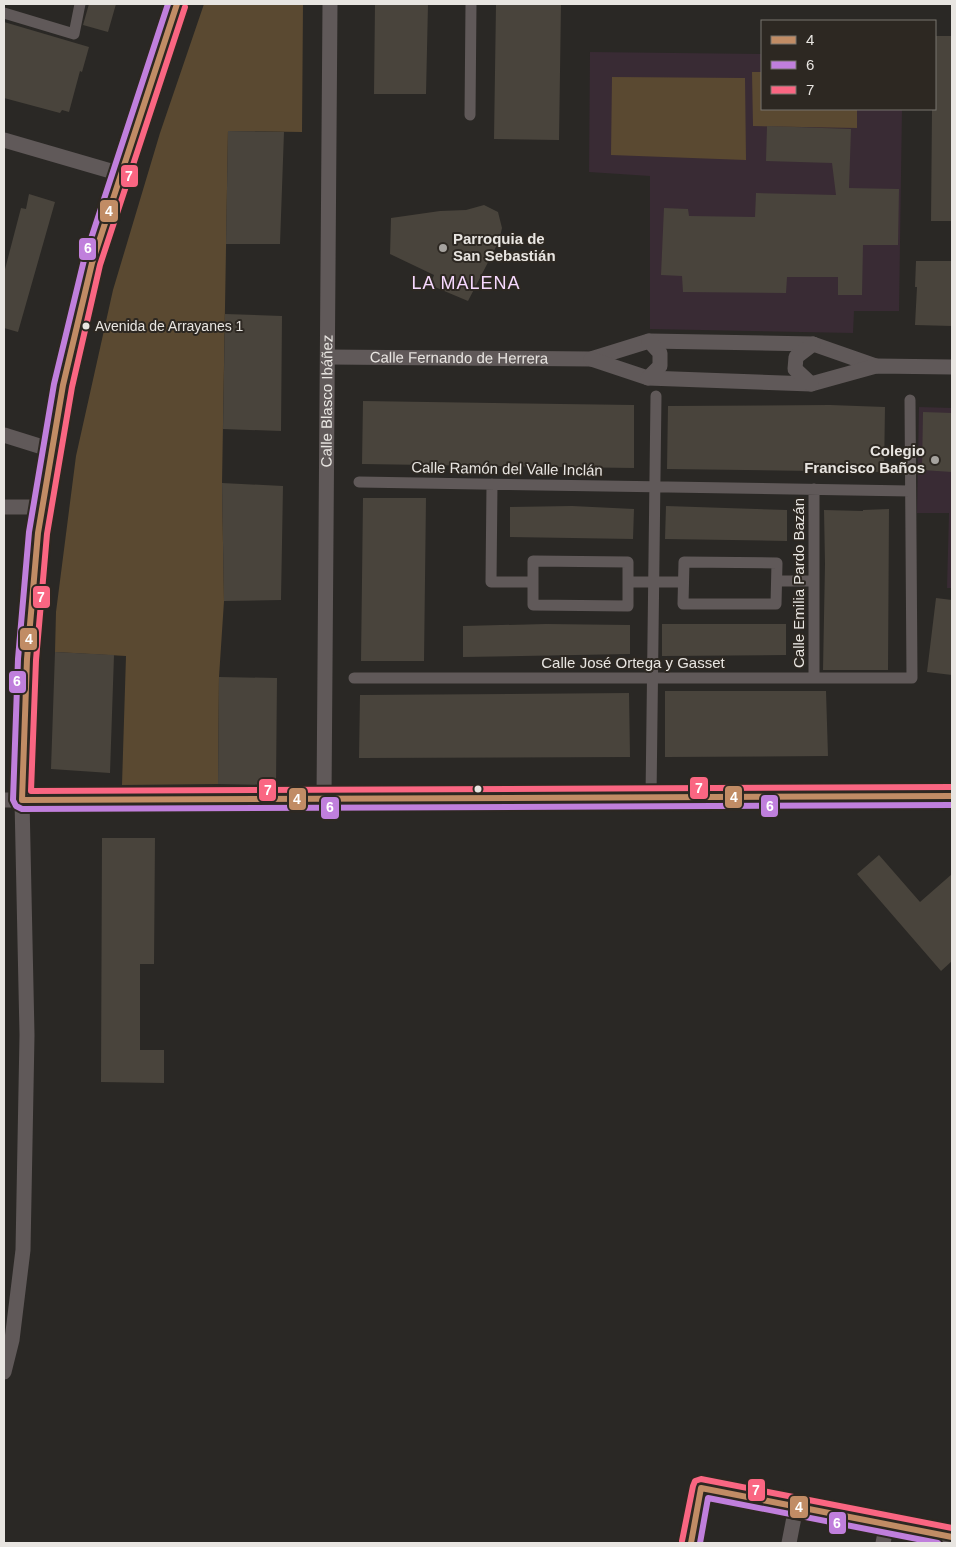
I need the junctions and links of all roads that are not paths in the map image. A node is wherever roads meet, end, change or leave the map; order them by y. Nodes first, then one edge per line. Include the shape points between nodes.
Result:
1 (80, 4) edge
2 (177, 4) edge
3 (330, 4) edge
4 (471, 4) edge
5 (4, 13) edge
6 (470, 115) dead end
7 (4, 140) edge
8 (121, 174) junction
9 (649, 341) junction
10 (813, 344) junction
11 (328, 357) junction
12 (591, 359) junction
13 (876, 366) junction
14 (952, 367) edge
15 (648, 378) junction
16 (811, 384) junction
17 (656, 396) dead end
18 (910, 400) dead end
19 (4, 436) edge
20 (52, 450) junction
21 (359, 482) dead end
22 (492, 484) junction
23 (655, 486) junction
24 (814, 489) junction
25 (910, 491) junction
26 (4, 507) edge
27 (43, 507) junction
28 (777, 581) junction
29 (814, 581) junction
30 (533, 582) junction
31 (628, 582) junction
32 (654, 582) junction
33 (683, 582) junction
34 (354, 678) dead end
35 (653, 678) junction
36 (814, 678) junction
37 (952, 796) edge
38 (652, 798) junction
39 (324, 799) junction
40 (13, 800) edge
41 (4, 1372) edge
42 (796, 1507) junction
43 (887, 1524) junction
44 (952, 1537) edge
45 (692, 1543) edge
46 (789, 1543) edge
47 (883, 1543) edge

1 - 5 street via 74,34
2 - 8 street
3 - 11 street, Calle Blasco Ibáñez
4 - 6 street
7 - 8 street
8 - 20 street via 92,263
9 - 10 street, Calle Fernando de Herrera
9 - 12 street, Calle Fernando de Herrera
9 - 15 street via 660,353 660,366
10 - 13 street, Calle Fernando de Herrera
10 - 16 street via 796,357 795,369
11 - 12 street, Calle Fernando de Herrera
11 - 39 street, Calle Blasco Ibáñez
12 - 15 street, Calle Fernando de Herrera
13 - 14 street, Calle Fernando de Herrera
13 - 16 street, Calle Fernando de Herrera
15 - 16 street, Calle Fernando de Herrera
17 - 23 street
18 - 25 street
19 - 20 street
20 - 27 street
21 - 22 street, Calle Ramón del Valle Inclán
22 - 23 street, Calle Ramón del Valle Inclán
22 - 30 street via 491,582
23 - 24 street, Calle Ramón del Valle Inclán
23 - 32 street
24 - 25 street, Calle Ramón del Valle Inclán
24 - 29 street, Calle Emilia Pardo Bazán
25 - 36 street, Calle José Ortega y Gasset via 912,678
26 - 27 street
27 - 40 street
28 - 29 street
28 - 33 street via 777,563 684,562
28 - 33 street via 776,604 683,604
29 - 36 street, Calle Emilia Pardo Bazán
30 - 31 street via 533,561 628,562
30 - 31 street via 533,605 628,606
31 - 32 street
32 - 33 street
32 - 35 street
34 - 35 street, Calle José Ortega y Gasset
35 - 36 street, Calle José Ortega y Gasset
35 - 38 street
37 - 38 street
38 - 39 street
39 - 40 street
40 - 41 street via 27,1035 23,1250 12,1340
42 - 43 street
42 - 45 street via 702,1488
42 - 46 street
43 - 44 street
43 - 47 street

